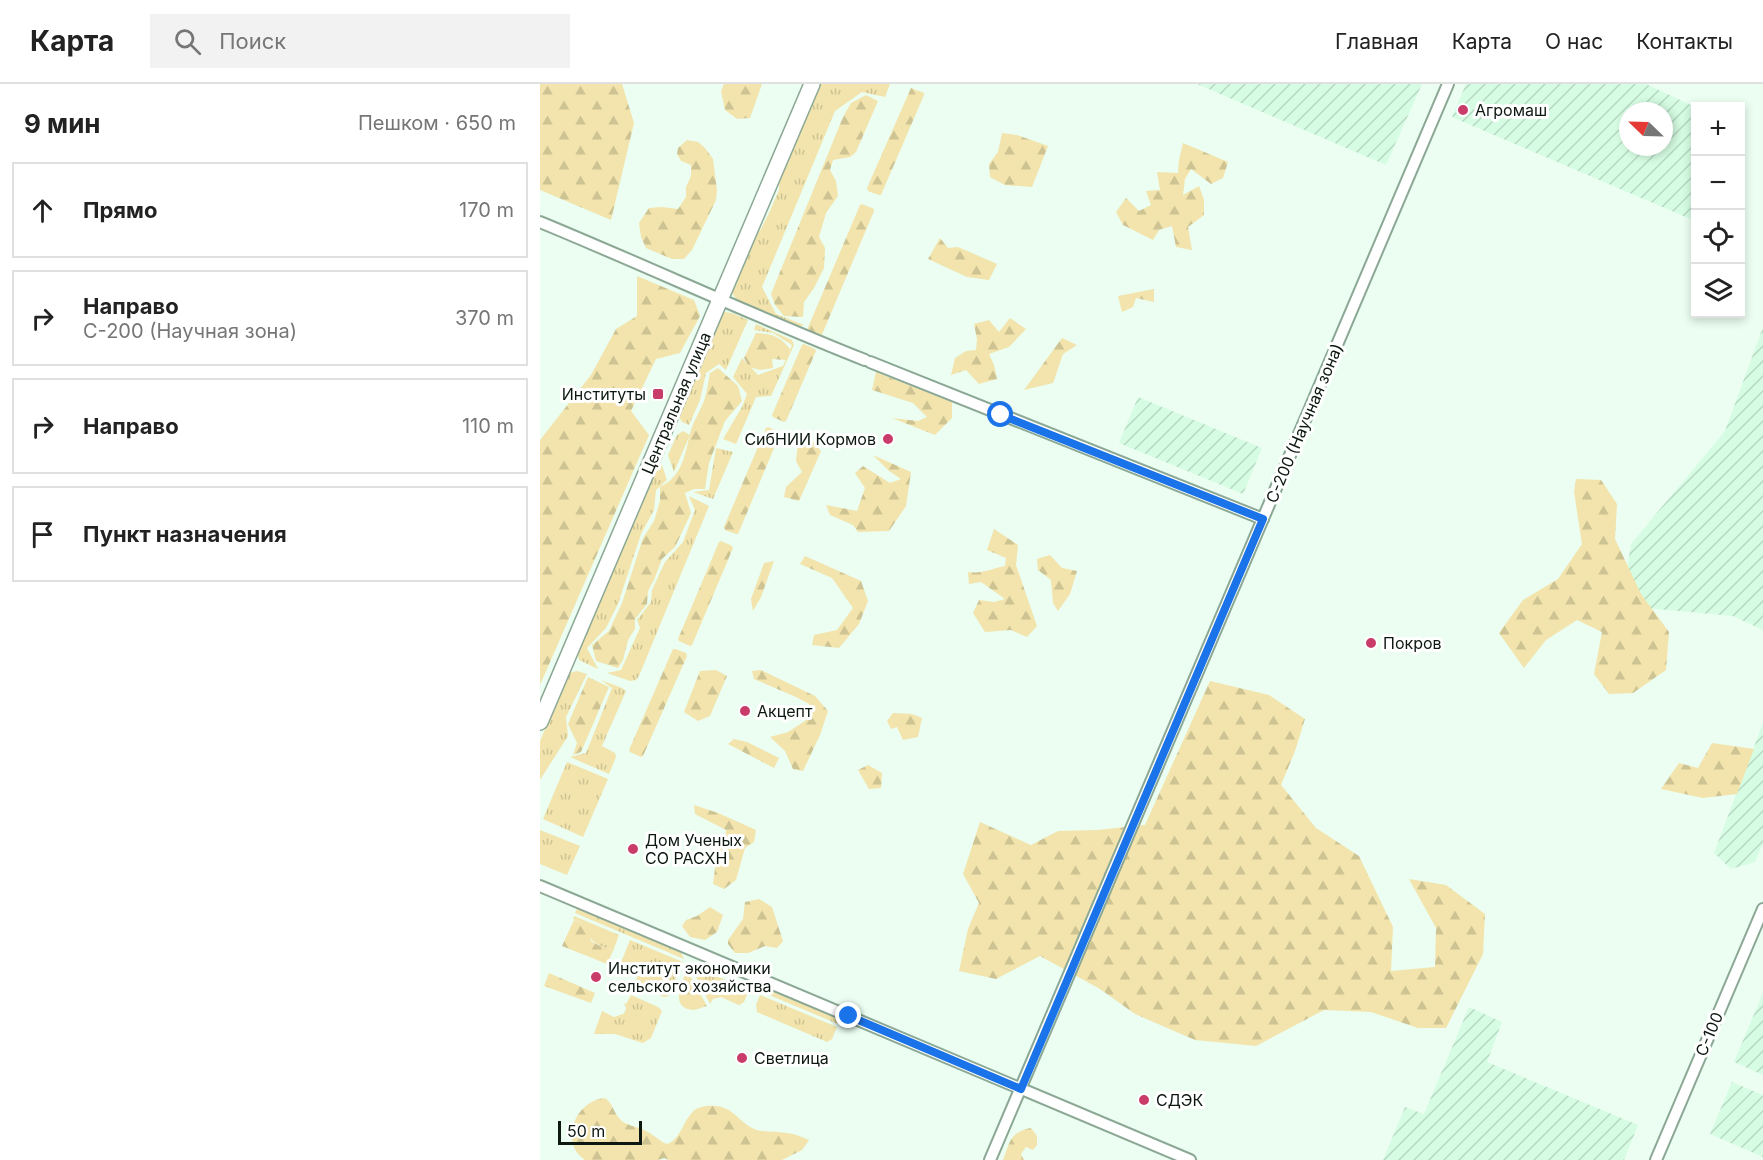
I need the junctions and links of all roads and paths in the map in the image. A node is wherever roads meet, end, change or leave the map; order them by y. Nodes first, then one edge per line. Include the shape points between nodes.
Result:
1 (812, 84) edge
2 (1448, 84) edge
3 (540, 222) edge
4 (720, 299) junction
5 (1263, 519) junction
6 (540, 722) edge
7 (540, 886) edge
8 (1763, 909) edge
9 (1021, 1089) junction
10 (990, 1160) edge
11 (1190, 1160) edge
12 (1656, 1160) edge

1 - 4 main road, Центральная улица
2 - 5 street, С-200 (Научная зона)
3 - 4 street
4 - 5 street
4 - 6 main road, Центральная улица
5 - 9 street, С-200 (Научная зона)
7 - 9 street
8 - 12 street, С-100
9 - 10 street, С-200 (Научная зона)
9 - 11 street

